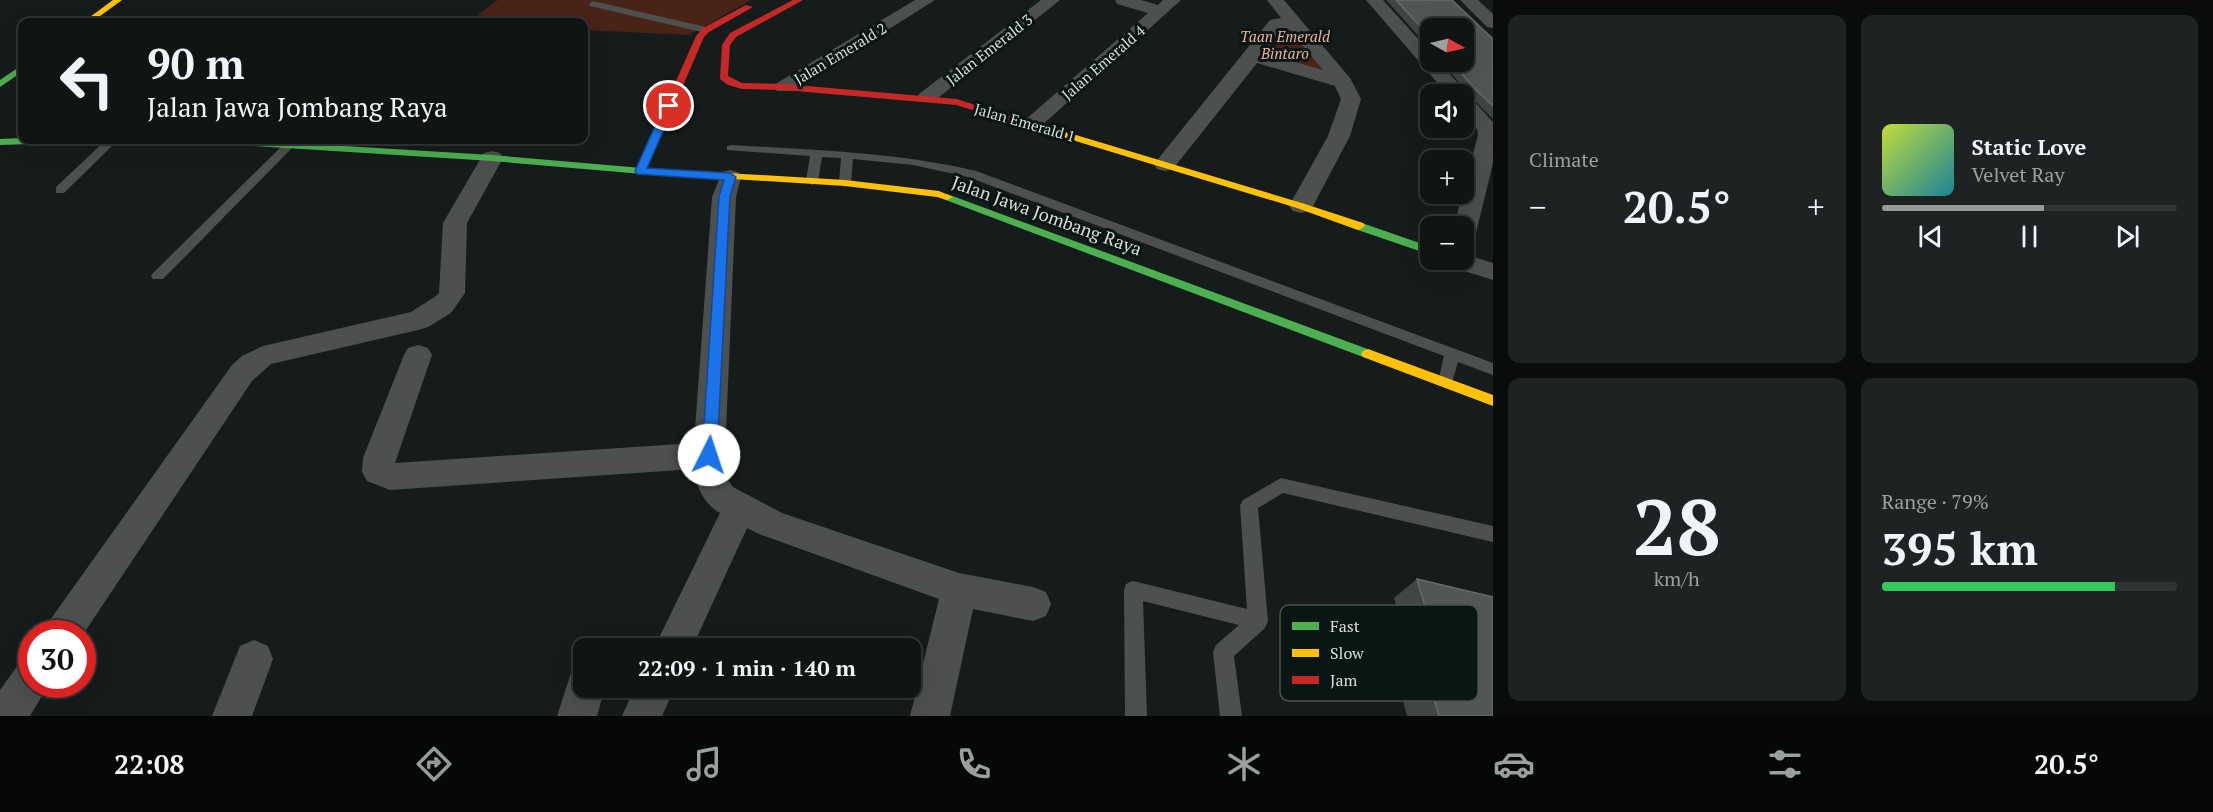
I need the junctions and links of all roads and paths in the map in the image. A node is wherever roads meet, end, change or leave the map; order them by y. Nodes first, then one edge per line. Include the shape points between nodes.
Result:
1 (118, 0) edge
2 (762, 0) edge
3 (799, 0) edge
4 (927, 0) edge
5 (1052, 0) edge
6 (1123, 0) edge
7 (1275, 0) edge
8 (1374, 0) edge
9 (1468, 0) edge
10 (593, 4) dead end
11 (1167, 5) edge
12 (93, 18) edge
13 (1293, 23) junction
14 (1493, 23) edge
15 (706, 30) junction
16 (1253, 56) junction
17 (18, 71) edge
18 (1343, 82) junction
19 (0, 84) edge
20 (1449, 84) edge
21 (784, 87) junction
22 (926, 98) junction
23 (1474, 114) edge
24 (1032, 124) junction
25 (18, 141) edge
26 (0, 142) edge
27 (108, 144) edge
28 (261, 144) edge
29 (288, 146) junction
30 (731, 148) dead end
31 (816, 154) junction
32 (847, 156) junction
33 (492, 158) junction
34 (1165, 164) junction
35 (641, 171) junction
36 (730, 177) junction
37 (812, 181) junction
38 (845, 183) junction
39 (60, 190) dead end
40 (1301, 206) junction
41 (1468, 216) edge
42 (1420, 246) edge
43 (1474, 266) edge
44 (1493, 272) edge
45 (158, 276) dead end
46 (1452, 353) junction
47 (418, 355) dead end
48 (1476, 362) junction
49 (1493, 369) edge
50 (1446, 382) junction
51 (1470, 391) junction
52 (1492, 404) edge
53 (709, 455) junction
54 (739, 508) junction
55 (1493, 534) edge
56 (959, 590) junction
57 (1033, 604) dead end
58 (72, 620) edge
59 (1258, 621) junction
60 (679, 638) edge
61 (254, 659) dead end
62 (19, 698) edge
63 (582, 698) edge
64 (650, 698) edge
65 (6, 716) edge
66 (232, 716) edge
67 (578, 716) edge
68 (642, 716) edge
69 (930, 716) edge
70 (1136, 716) edge
71 (1231, 716) edge

1 - 12 main road
2 - 15 main road
3 - 21 main road, Jalan Emerald 1 via 733,35 724,54 723,77 731,83
4 - 21 street, Jalan Emerald 2
5 - 22 street, Jalan Emerald 3
6 - 11 street
7 - 13 street
8 - 20 street
9 - 14 street
10 - 15 lane
11 - 24 street, Jalan Emerald 4
13 - 16 street via 1276,24
13 - 18 street
15 - 35 main road via 698,40
16 - 18 street
16 - 34 street
17 - 19 main road
18 - 40 street via 1352,99 1339,135
21 - 22 main road, Jalan Emerald 1
22 - 24 main road, Jalan Emerald 1 via 957,102
23 - 41 street via 1489,132
24 - 34 main road, Jalan Emerald 1
25 - 26 main road
27 - 39 lane
28 - 29 main road, Jalan Jawa Jombang Raya
29 - 33 main road, Jalan Jawa Jombang Raya
29 - 45 lane
30 - 31 lane
31 - 32 lane
31 - 37 lane
32 - 38 lane
32 - 46 lane via 938,165 972,174
33 - 35 main road, Jalan Jawa Jombang Raya
33 - 58 street via 455,223 449,301 418,320 263,356 252,363
34 - 40 main road, Jalan Emerald 1
35 - 36 main road, Jalan Jawa Jombang Raya
36 - 37 main road, Jalan Jawa Jombang Raya
36 - 53 street via 724,196
37 - 38 main road, Jalan Jawa Jombang Raya
38 - 50 main road, Jalan Jawa Jombang Raya via 939,194
40 - 42 main road, Jalan Emerald 1
43 - 44 street
46 - 48 lane
46 - 50 lane
47 - 53 street via 379,458 378,471 383,475
48 - 49 lane
48 - 51 lane
50 - 51 main road, Jalan Jawa Jombang Raya
51 - 52 main road, Jalan Jawa Jombang Raya
53 - 54 street via 712,482 721,497
54 - 56 street via 771,524
54 - 60 street
55 - 59 lane via 1281,485 1249,505
56 - 57 street
56 - 69 street
59 - 70 lane via 1133,590
59 - 71 lane via 1223,652
61 - 66 street
62 - 65 street
63 - 67 street
64 - 68 street

